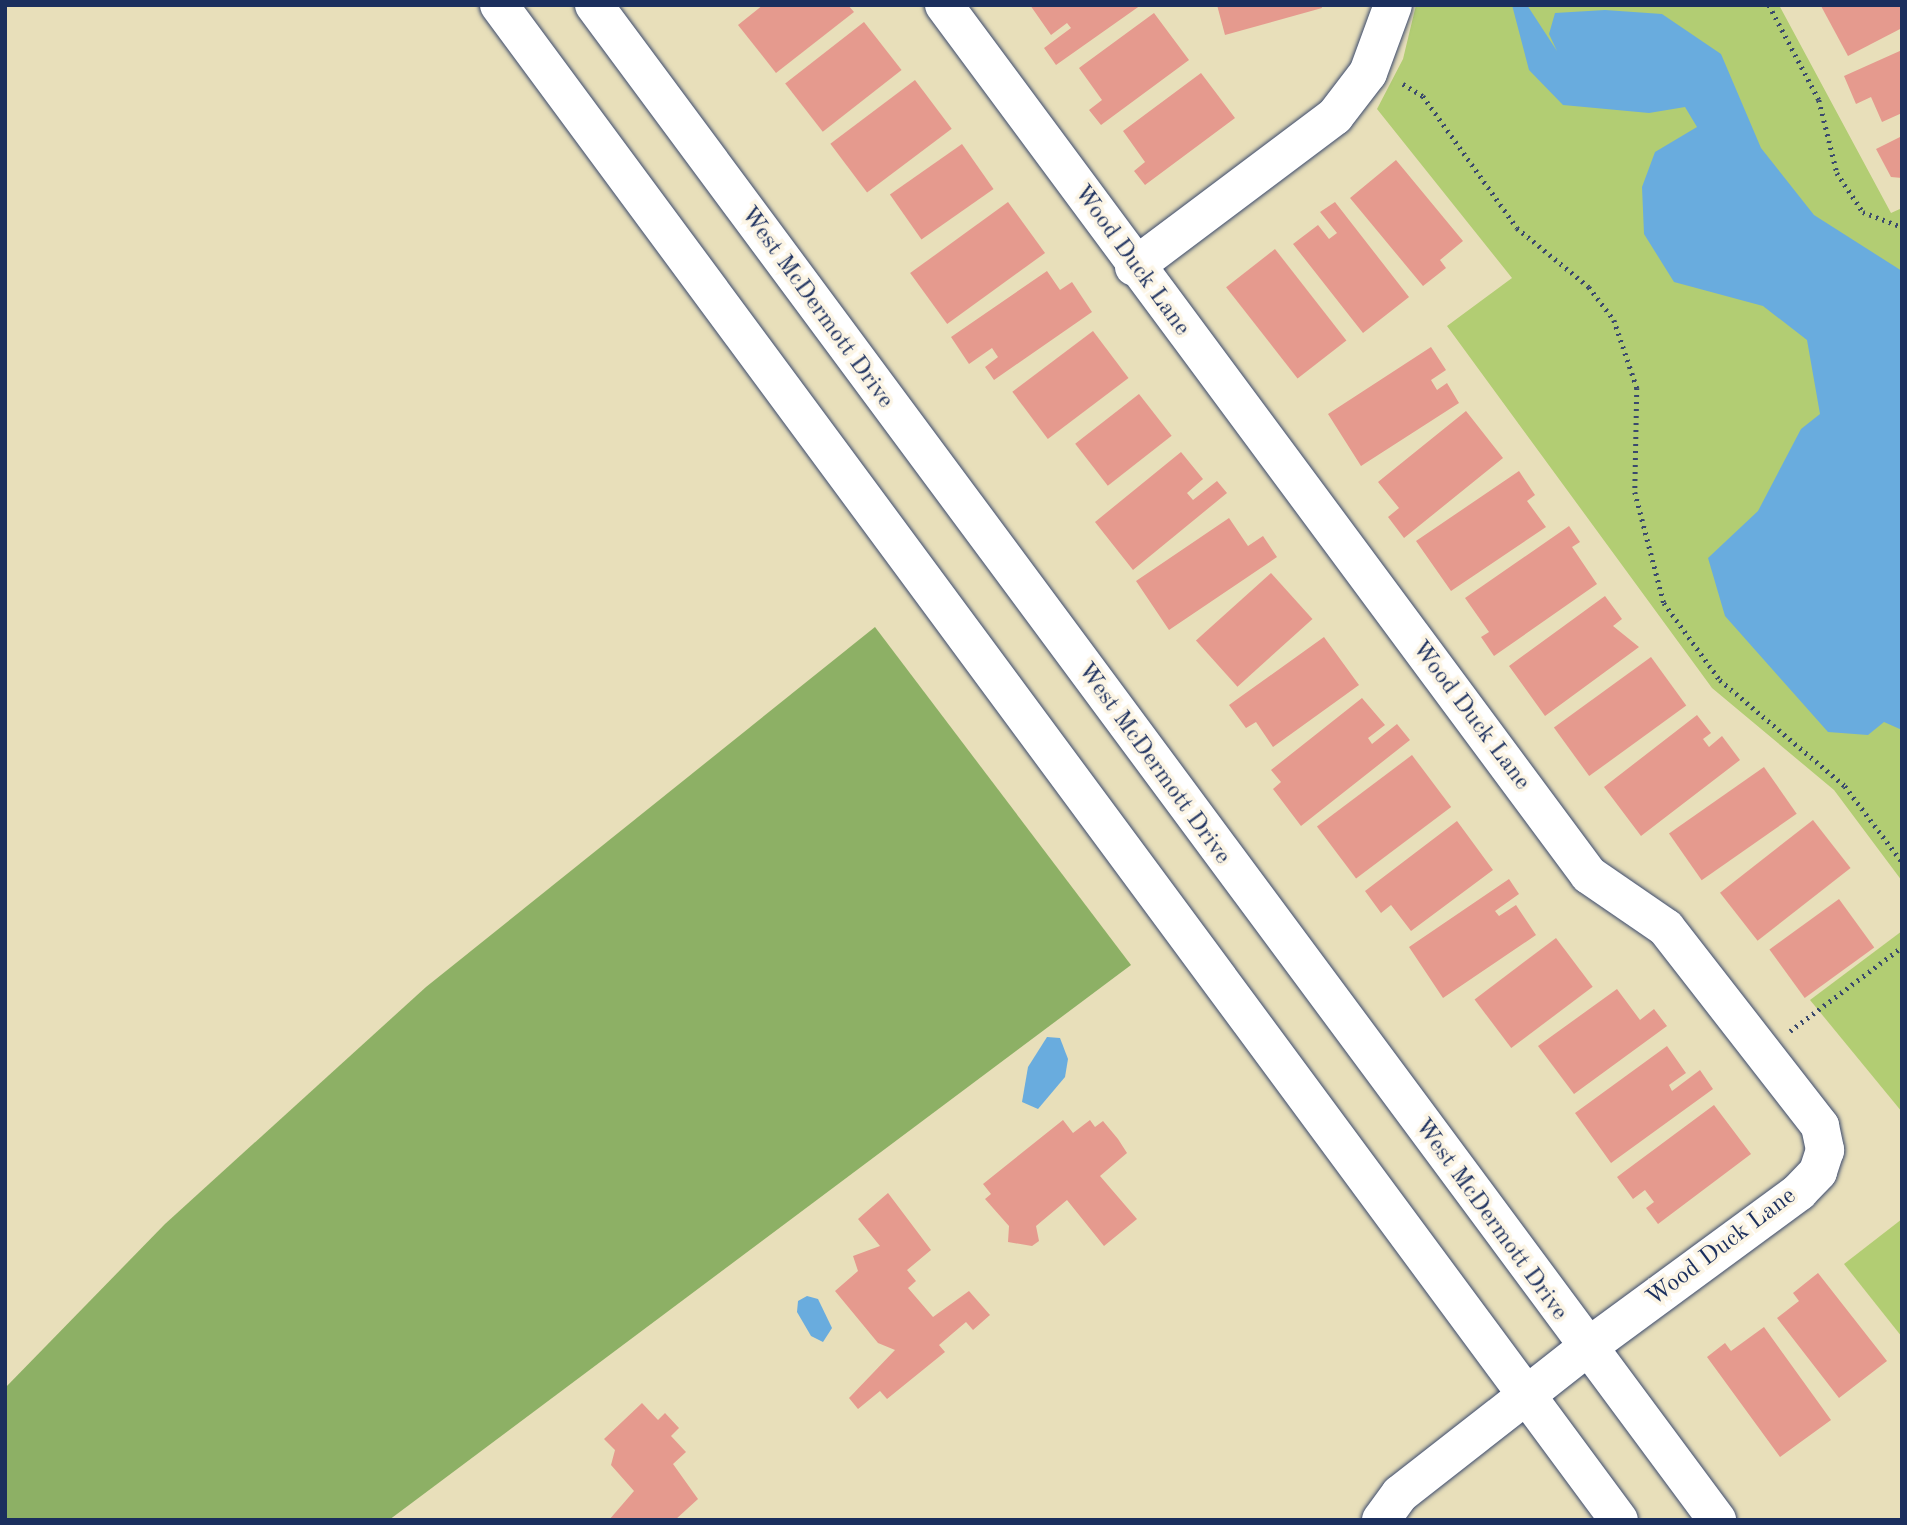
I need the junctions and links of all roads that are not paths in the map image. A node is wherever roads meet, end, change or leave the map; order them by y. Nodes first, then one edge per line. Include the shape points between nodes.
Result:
1 (499, 5) edge
2 (594, 5) edge
3 (944, 5) edge
4 (1393, 5) edge
5 (1135, 267) junction
6 (1585, 1349) junction
7 (1524, 1397) junction
8 (1381, 1520) edge
9 (1619, 1520) edge
10 (1717, 1520) edge

1 - 7 main road
2 - 6 main road, West McDermott Drive
3 - 5 main road, Wood Duck Lane
4 - 5 main road via 1368,73 1335,116
5 - 6 main road, Wood Duck Lane via 1589,875 1666,928 1820,1126 1825,1150 1818,1172 1781,1208
6 - 7 main road, Wood Duck Lane
6 - 10 main road, West McDermott Drive
7 - 8 main road, Wood Duck Lane via 1400,1494
7 - 9 main road

